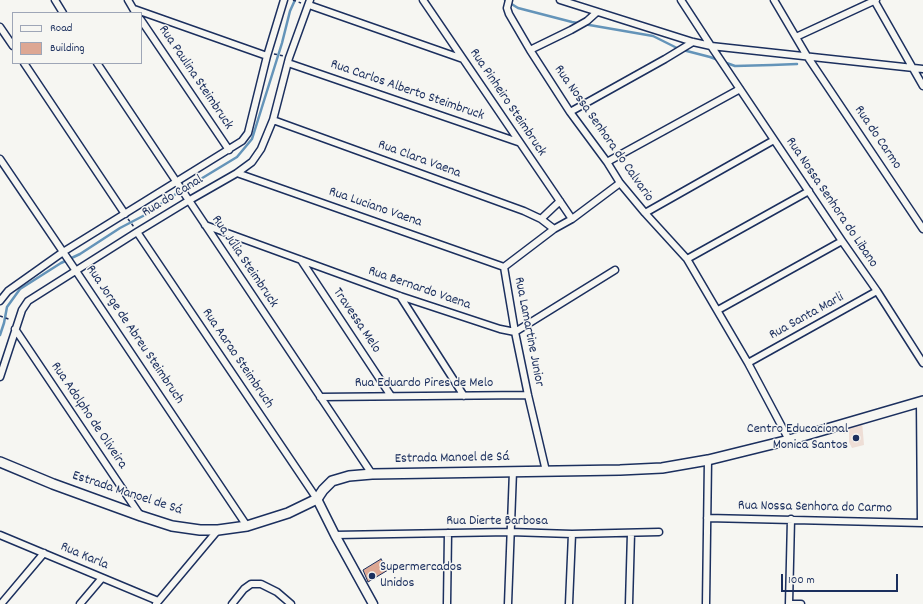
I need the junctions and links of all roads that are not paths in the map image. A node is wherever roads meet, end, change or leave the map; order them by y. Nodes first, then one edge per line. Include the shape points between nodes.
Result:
1 (55, 0) edge
2 (128, 0) edge
3 (284, 0) edge
4 (423, 0) edge
5 (509, 0) edge
6 (560, 0) edge
7 (682, 0) edge
8 (774, 0) edge
9 (875, 0) edge
10 (307, 3) edge
11 (135, 11) edge
12 (62, 12) edge
13 (597, 12) junction
14 (142, 13) edge
15 (142, 21) edge
16 (0, 27) edge
17 (796, 37) junction
18 (693, 42) junction
19 (12, 45) edge
20 (711, 46) junction
21 (530, 50) junction
22 (269, 55) junction
23 (809, 58) junction
24 (463, 59) junction
25 (287, 60) junction
26 (25, 64) edge
27 (97, 64) edge
28 (923, 69) edge
29 (914, 70) junction
30 (923, 86) edge
31 (740, 88) junction
32 (570, 112) junction
33 (273, 120) junction
34 (774, 140) junction
35 (518, 142) junction
36 (229, 150) junction
37 (0, 159) edge
38 (606, 162) junction
39 (238, 173) junction
40 (620, 183) junction
41 (177, 184) junction
42 (809, 191) junction
43 (187, 199) junction
44 (560, 202) junction
45 (644, 213) junction
46 (126, 215) junction
47 (541, 219) junction
48 (572, 219) junction
49 (205, 225) junction
50 (554, 229) junction
51 (923, 229) edge
52 (136, 230) junction
53 (842, 241) junction
54 (64, 254) junction
55 (687, 259) junction
56 (301, 260) junction
57 (504, 267) junction
58 (75, 269) junction
59 (616, 270) dead end
60 (877, 292) junction
61 (400, 296) junction
62 (0, 301) edge
63 (718, 310) junction
64 (15, 329) junction
65 (515, 332) junction
66 (748, 363) junction
67 (923, 363) edge
68 (0, 376) edge
69 (528, 395) junction
70 (320, 396) junction
71 (391, 396) junction
72 (464, 396) junction
73 (921, 402) edge
74 (789, 440) junction
75 (708, 460) junction
76 (0, 462) edge
77 (512, 471) junction
78 (546, 471) junction
79 (372, 474) junction
80 (317, 499) junction
81 (141, 516) junction
82 (707, 518) junction
83 (790, 519) junction
84 (922, 523) edge
85 (247, 526) junction
86 (218, 530) junction
87 (510, 532) junction
88 (659, 532) dead end
89 (448, 533) junction
90 (631, 533) junction
91 (572, 534) junction
92 (0, 535) edge
93 (335, 535) junction
94 (44, 553) junction
95 (102, 578) junction
96 (157, 603) edge
97 (1, 604) edge
98 (80, 604) edge
99 (232, 604) edge
100 (291, 604) edge
101 (372, 604) edge
102 (447, 604) edge
103 (508, 604) edge
104 (569, 604) edge
105 (629, 604) edge
106 (706, 604) edge
107 (789, 604) edge
108 (801, 604) edge

1 - 12 street
2 - 11 street
3 - 22 street, Rua do Canal
4 - 24 street, Rua Pinheiro Steimbruck
5 - 21 street, Rua Nossa Senhora do Calvario via 509,14
6 - 13 street
7 - 20 street, Rua Nossa Senhora do Libano
8 - 17 street, Rua do Carmo
9 - 17 street
9 - 29 street
10 - 24 street
10 - 25 street, Rua do Canal
13 - 18 street
13 - 21 street via 572,30
14 - 22 street
15 - 36 street, Rua Paulina Steimbruck
16 - 19 street
17 - 23 street, Rua do Carmo
18 - 20 street
18 - 32 street
20 - 23 street
20 - 31 street, Rua Nossa Senhora do Libano
21 - 32 street, Rua Nossa Senhora do Calvario
22 - 36 street, Rua do Canal via 248,133
23 - 29 street
23 - 51 street, Rua do Carmo
24 - 35 street, Rua Pinheiro Steimbruck
25 - 33 street, Rua do Canal
25 - 35 street, Rua Carlos Alberto Steimbruck
26 - 46 street
27 - 41 street, Rua Julia Steimbruck
28 - 29 street
29 - 30 street
31 - 34 street, Rua Nossa Senhora do Libano
31 - 38 street
32 - 38 street, Rua Nossa Senhora do Calvario
33 - 39 street, Rua do Canal via 261,149 252,162
33 - 47 street, Rua Clara Vaena
34 - 42 street, Rua Nossa Senhora do Libano
34 - 45 street
35 - 44 street, Rua Pinheiro Steimbruck
36 - 41 street, Rua do Canal
37 - 54 street, Rua Jorge de Abreu Steimbruch
38 - 40 street, Rua Nossa Senhora do Calvario
39 - 43 street, Rua do Canal
39 - 57 street, Rua Luciano Vaena
40 - 45 street, Rua Nossa Senhora do Calvario
40 - 48 street, Rua Lamartine Junior
41 - 43 street, Rua Julia Steimbruck
41 - 46 street, Rua do Canal
42 - 53 street, Rua Nossa Senhora do Libano
42 - 55 street
43 - 49 street, Rua Julia Steimbruck
43 - 52 street, Rua do Canal
44 - 47 street
44 - 48 street, Rua Pinheiro Steimbruck
45 - 55 street, Rua Nossa Senhora do Calvario
46 - 54 street, Rua do Canal
47 - 50 street, Rua Clara Vaena
48 - 50 street, Rua Lamartine Junior
49 - 56 street, Rua Bernardo Vaena
49 - 70 street, Rua Julia Steimbruck
50 - 57 street, Rua Lamartine Junior
52 - 58 street, Rua do Canal
52 - 80 street, Rua Aarao Steimbruch
53 - 60 street, Rua Nossa Senhora do Libano
53 - 63 street
54 - 58 street, Rua Jorge de Abreu Steimbruch
54 - 62 street, Rua do Canal via 8,291
55 - 63 street, Rua Nossa Senhora do Calvario
56 - 61 street, Rua Bernardo Vaena
56 - 71 street, Travessa Melo
57 - 65 street, Rua Lamartine Junior
58 - 64 street, Rua do Canal via 28,301
58 - 85 street, Rua Jorge de Abreu Steimbruch
59 - 65 street
60 - 66 street, Rua Santa Marli
60 - 67 street, Rua Nossa Senhora do Libano
61 - 65 street, Rua Bernardo Vaena
61 - 72 street
63 - 66 street, Rua Nossa Senhora do Calvario
64 - 68 street, Rua do Canal
64 - 81 street, Rua Adolpho de Oliveira
65 - 69 street, Rua Lamartine Junior
66 - 74 street, Rua Nossa Senhora do Calvario
69 - 72 street, Rua Eduardo Pires de Melo
69 - 78 street, Rua Lamartine Junior
70 - 71 street, Rua Eduardo Pires de Melo
70 - 79 street, Rua Julia Steimbruck
71 - 72 street, Rua Eduardo Pires de Melo
73 - 74 main road, Estrada Manoel de Sá
73 - 84 street
74 - 75 main road, Estrada Manoel de Sá
75 - 78 main road, Estrada Manoel de Sá via 662,468
75 - 82 street
76 - 81 main road, Estrada Manoel de Sá
77 - 78 main road, Estrada Manoel de Sá
77 - 79 main road, Estrada Manoel de Sá
77 - 87 street
79 - 80 main road, Estrada Manoel de Sá via 332,481
80 - 85 main road, Estrada Manoel de Sá via 288,513
80 - 93 street
81 - 86 main road, Estrada Manoel de Sá via 172,526
82 - 83 street, Rua Nossa Senhora do Carmo
82 - 106 street
83 - 84 street, Rua Nossa Senhora do Carmo
83 - 107 street
85 - 86 main road, Estrada Manoel de Sá
86 - 96 street
87 - 89 street, Rua Dierte Barbosa
87 - 91 street, Rua Dierte Barbosa
87 - 103 street
88 - 90 street, Rua Dierte Barbosa
89 - 93 street, Rua Dierte Barbosa
89 - 102 street
90 - 91 street, Rua Dierte Barbosa
90 - 105 street
91 - 104 street
92 - 94 street, Rua Karla
93 - 101 street
94 - 95 street, Rua Karla
94 - 97 street
95 - 96 street, Rua Karla
95 - 98 street
99 - 100 street via 251,584 261,584 277,592
107 - 108 street

